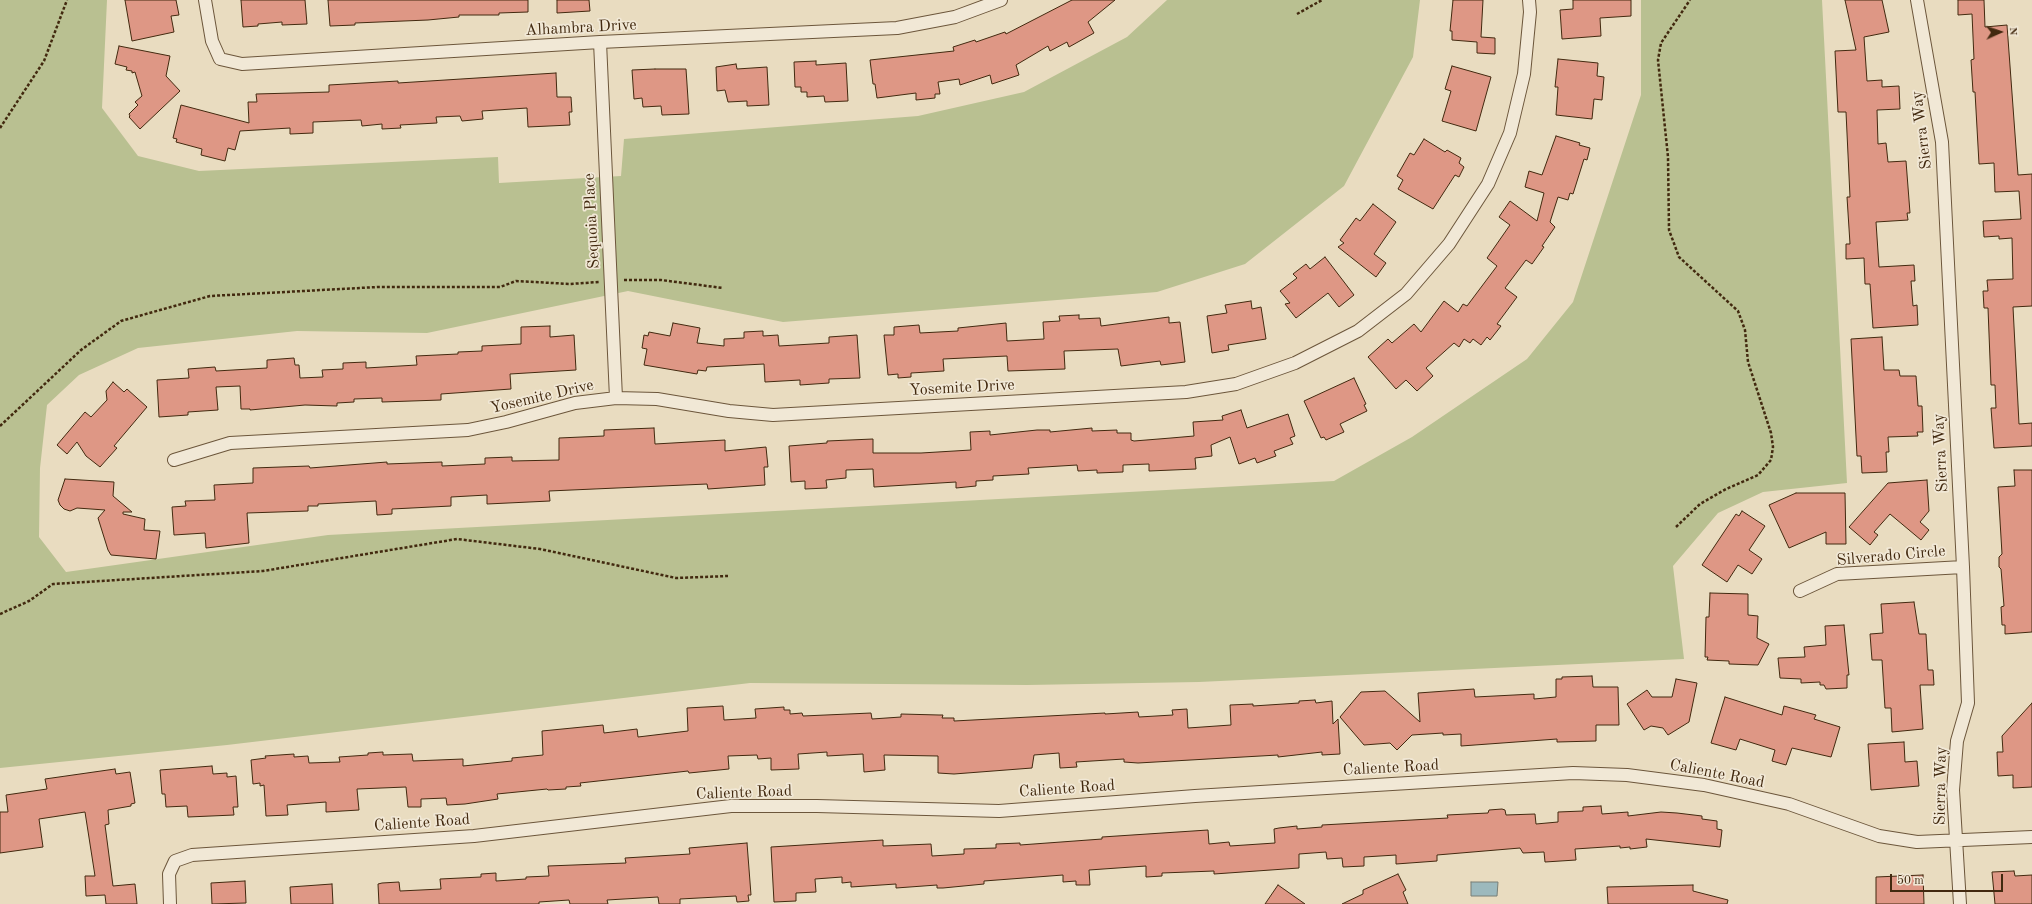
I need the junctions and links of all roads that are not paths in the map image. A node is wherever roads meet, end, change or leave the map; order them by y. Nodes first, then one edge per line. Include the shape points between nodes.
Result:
1 (205, 0) edge
2 (1001, 0) edge
3 (1529, 0) edge
4 (1917, 0) edge
5 (600, 42) junction
6 (616, 398) junction
7 (174, 460) dead end
8 (1963, 567) junction
9 (1800, 591) dead end
10 (2032, 838) edge
11 (1956, 841) junction
12 (170, 904) edge
13 (1960, 904) edge

1 - 5 street, Alhambra Drive via 212,42 220,58 242,64
2 - 5 street, Alhambra Drive via 955,17 896,28
3 - 6 street, Yosemite Drive via 1524,74 1510,133 1488,184 1449,244 1406,294 1358,331 1295,363 1236,384 1186,392 781,414 729,411 657,399
4 - 8 street, Sierra Way via 1942,142
5 - 6 street, Sequoia Place
6 - 7 street, Yosemite Drive via 575,403 468,430 230,443
8 - 9 street, Silverado Circle via 1837,574
8 - 11 street, Sierra Way via 1969,686 1968,703 1957,741 1953,790
10 - 11 street, Caliente Road
11 - 12 street, Caliente Road via 1917,842 1879,836 1789,804 1704,785 1627,775 1573,774 998,810 731,806 474,836 192,855 175,861 169,874
11 - 13 street, Sierra Way

